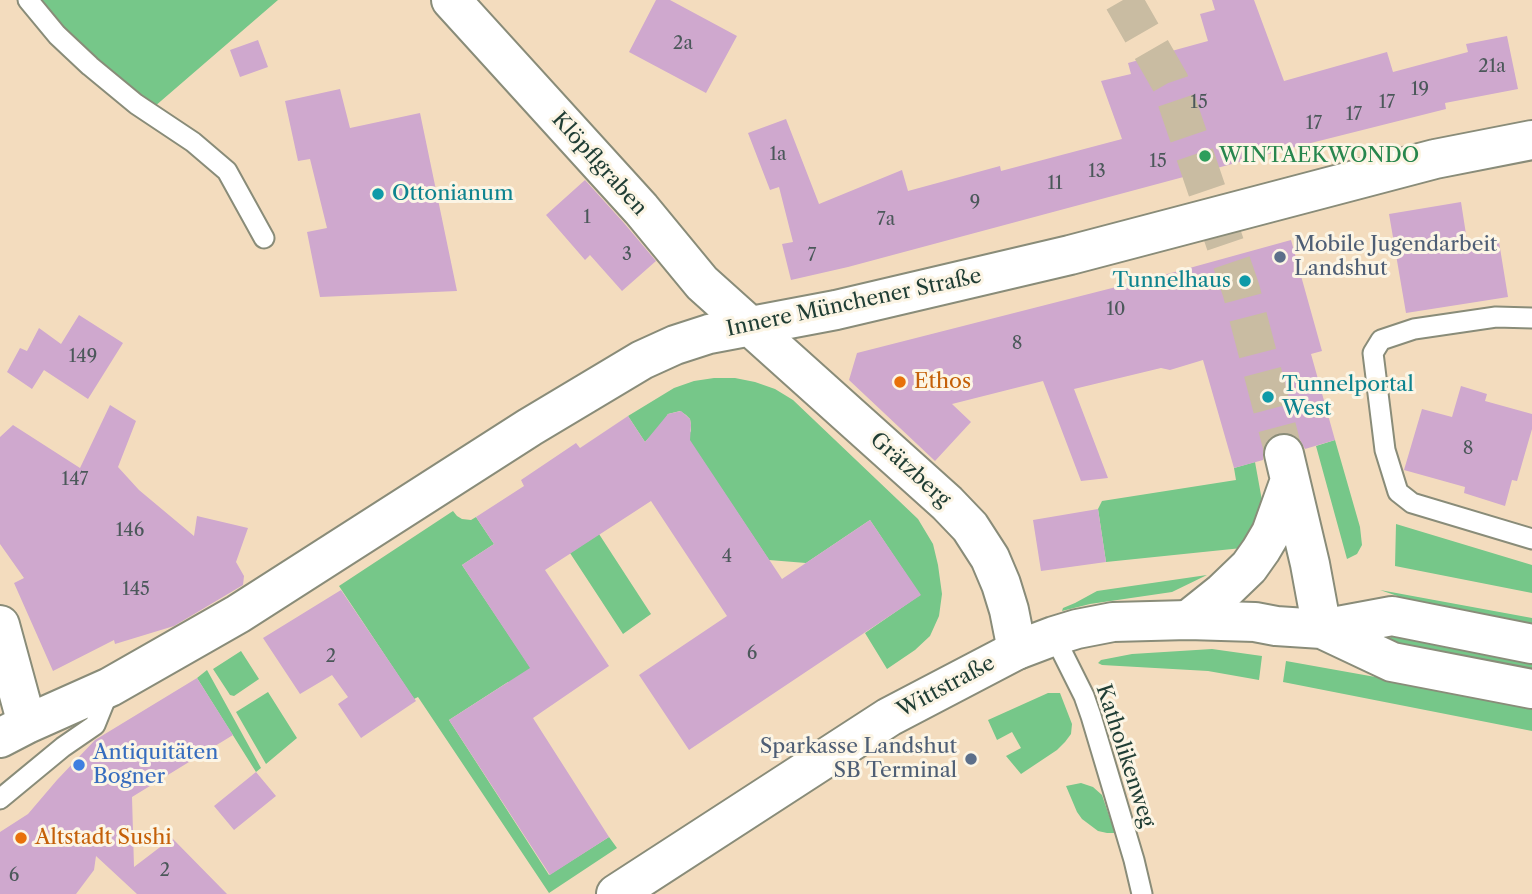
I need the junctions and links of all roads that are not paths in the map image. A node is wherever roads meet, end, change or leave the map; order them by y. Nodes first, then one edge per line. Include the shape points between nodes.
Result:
1 (28, 0) edge
2 (451, 0) edge
3 (1532, 140) edge
4 (264, 238) dead end
5 (1532, 317) edge
6 (749, 326) junction
7 (1532, 539) edge
8 (1188, 620) junction
9 (0, 625) edge
10 (1322, 629) junction
11 (1054, 635) junction
12 (1532, 644) edge
13 (1017, 650) junction
14 (110, 687) junction
15 (1532, 689) edge
16 (14, 731) edge
17 (0, 799) edge
18 (616, 894) edge
19 (1142, 894) edge

1 - 4 lane via 99,74 228,171
2 - 6 street, Klöpflgraben via 702,283
3 - 6 street, Innere Münchener Straße via 1436,159 1044,261
5 - 7 lane via 1496,317 1414,329 1381,340 1373,353 1385,450 1398,492 1412,503
6 - 13 street, Grätzberg via 970,527 1001,584
6 - 14 street, Innere Münchener Straße via 674,345 642,360 238,614
8 - 10 street, Wittstraße
8 - 10 street via 1223,592 1261,550 1271,533 1287,467
8 - 11 street, Wittstraße via 1113,622
9 - 16 street
10 - 12 street, Wittstraße via 1392,617
10 - 15 street, Wittstraße via 1392,662
11 - 13 street, Wittstraße
11 - 19 lane, Katholikenweg via 1091,716
13 - 18 street, Wittstraße via 889,717
14 - 16 street, Innere Münchener Straße
14 - 17 lane via 95,725

